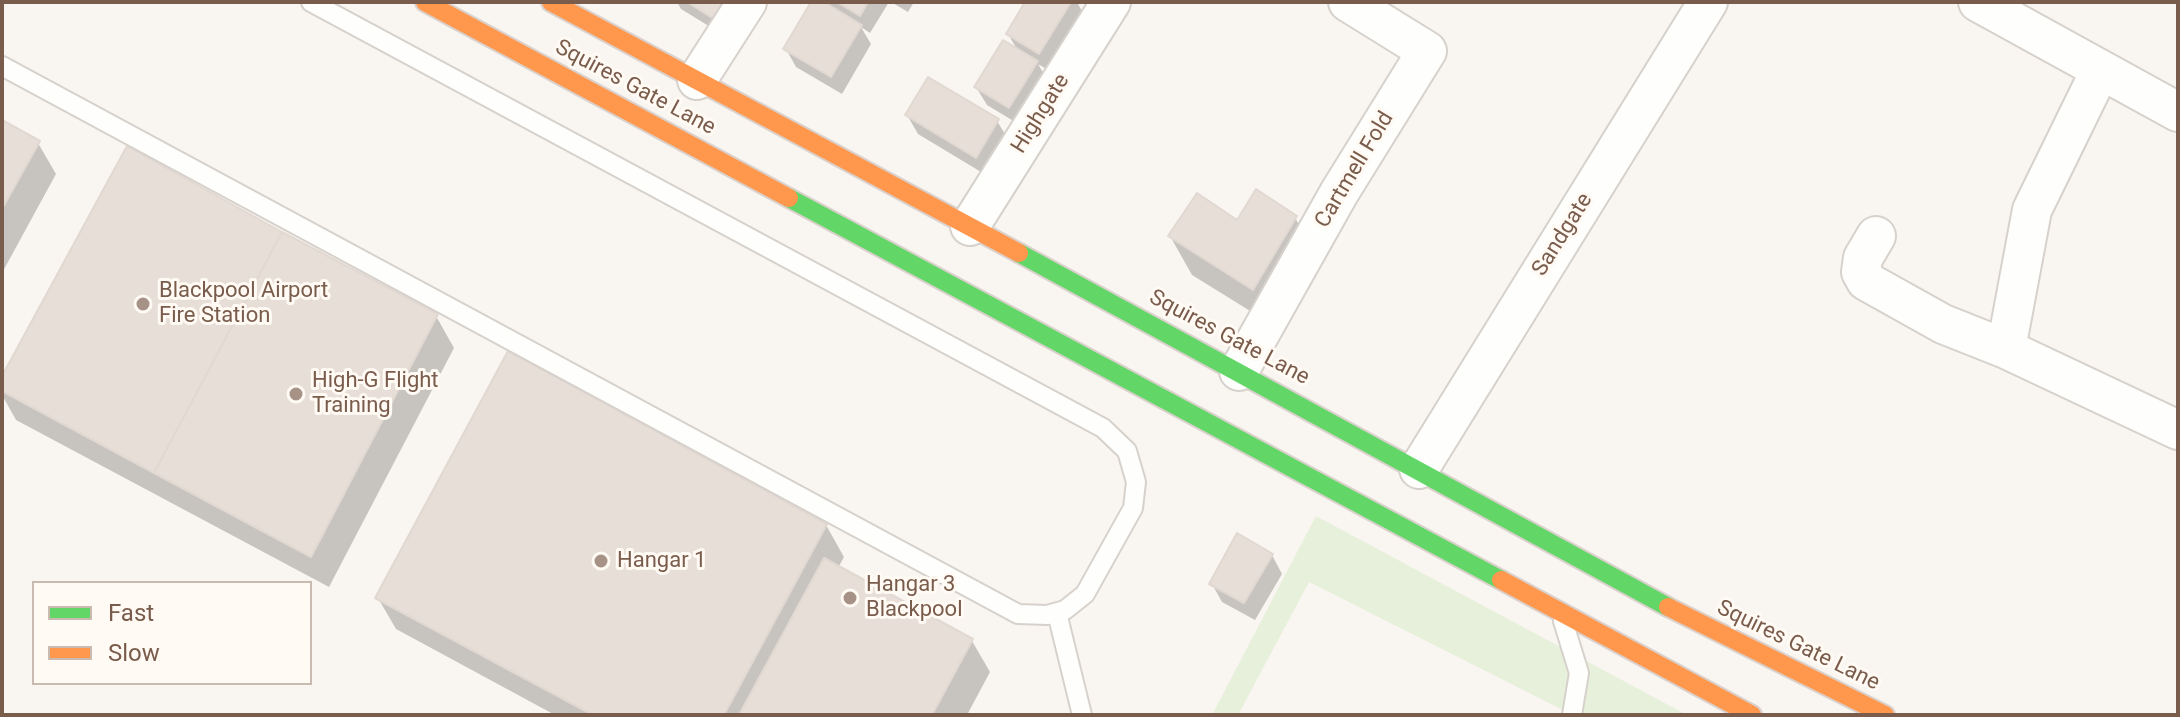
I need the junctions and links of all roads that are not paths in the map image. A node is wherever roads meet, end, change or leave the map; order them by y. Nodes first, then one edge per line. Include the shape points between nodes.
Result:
1 (311, 2) edge
2 (425, 2) edge
3 (551, 2) edge
4 (747, 2) edge
5 (1111, 2) edge
6 (1348, 2) edge
7 (1708, 2) edge
8 (1978, 2) edge
9 (2, 66) edge
10 (2100, 71) junction
11 (697, 80) junction
12 (2178, 112) edge
13 (970, 226) junction
14 (1876, 236) dead end
15 (2006, 349) junction
16 (1239, 371) junction
17 (2178, 430) edge
18 (1419, 469) junction
19 (1560, 610) junction
20 (1057, 613) junction
21 (1701, 625) junction
22 (1826, 707) dead end
23 (1082, 715) edge
24 (1572, 715) edge
25 (1752, 715) edge
26 (1885, 715) edge

1 - 20 lane via 1103,428 1127,451 1136,482 1133,508 1085,594
2 - 19 main road, Squires Gate Lane
3 - 11 main road, Squires Gate Lane
4 - 11 street
5 - 13 street, Highgate
6 - 16 street, Cartmell Fold via 1427,51
7 - 18 street, Sandgate
8 - 10 street
9 - 20 lane via 1018,614
10 - 12 street
10 - 15 street via 2032,210
11 - 13 main road, Squires Gate Lane
13 - 16 main road, Squires Gate Lane
14 - 15 street via 1863,258 1866,281 1943,324
15 - 17 street
16 - 18 main road, Squires Gate Lane
18 - 21 main road, Squires Gate Lane
19 - 24 lane via 1579,673
19 - 25 main road, Squires Gate Lane
20 - 23 lane
21 - 22 main road
21 - 26 main road, Squires Gate Lane

